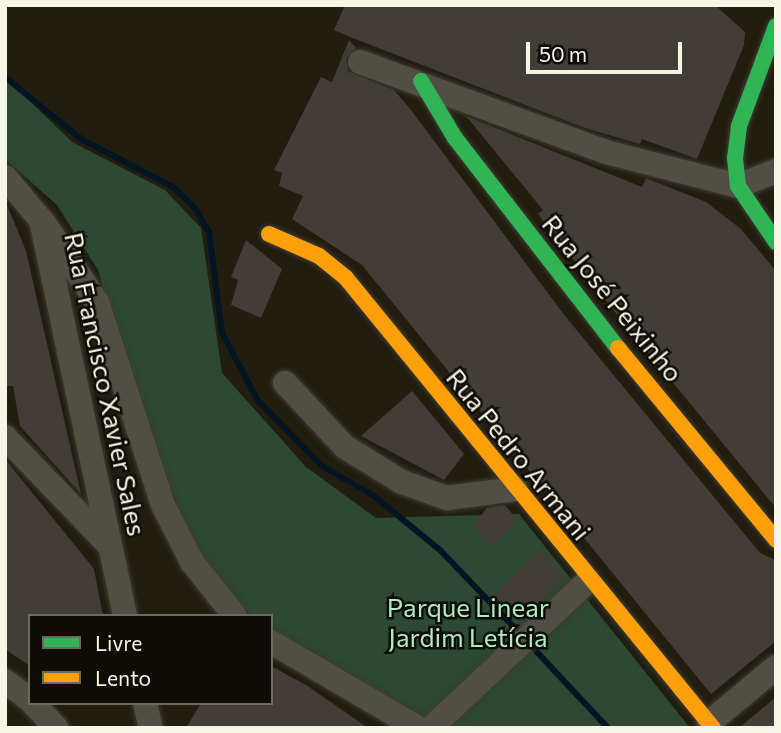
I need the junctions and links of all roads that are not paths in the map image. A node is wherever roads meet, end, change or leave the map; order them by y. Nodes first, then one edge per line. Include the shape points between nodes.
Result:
1 (776, 26) edge
2 (360, 62) dead end
3 (421, 81) junction
4 (776, 171) edge
5 (5, 177) edge
6 (738, 186) junction
7 (41, 220) junction
8 (269, 234) dead end
9 (776, 242) edge
10 (285, 383) dead end
11 (6, 439) edge
12 (516, 489) junction
13 (776, 540) edge
14 (107, 542) junction
15 (588, 581) junction
16 (125, 614) edge
17 (233, 614) edge
18 (273, 643) edge
19 (776, 667) edge
20 (5, 681) edge
21 (28, 699) edge
22 (35, 705) edge
23 (145, 705) edge
24 (711, 725) edge
25 (56, 728) edge
26 (151, 728) edge
27 (418, 728) edge
28 (431, 728) edge

1 - 6 street via 740,126
2 - 3 street
3 - 6 street via 606,152
3 - 13 street, Rua José Peixinho via 455,138 542,253
4 - 6 street
5 - 7 street, Rua Francisco Xavier Sales
6 - 9 street
7 - 14 street, Rua Francisco Xavier Sales
7 - 17 street via 97,302 163,505 192,562
8 - 12 street, Rua Pedro Armani via 319,256 346,278
10 - 12 street via 345,447 402,482 447,498
11 - 14 street
12 - 15 street, Rua Pedro Armani
14 - 16 street, Rua Francisco Xavier Sales
15 - 24 street, Rua Pedro Armani
15 - 28 street
18 - 27 street
19 - 24 street
20 - 21 street
22 - 25 street
23 - 26 street

